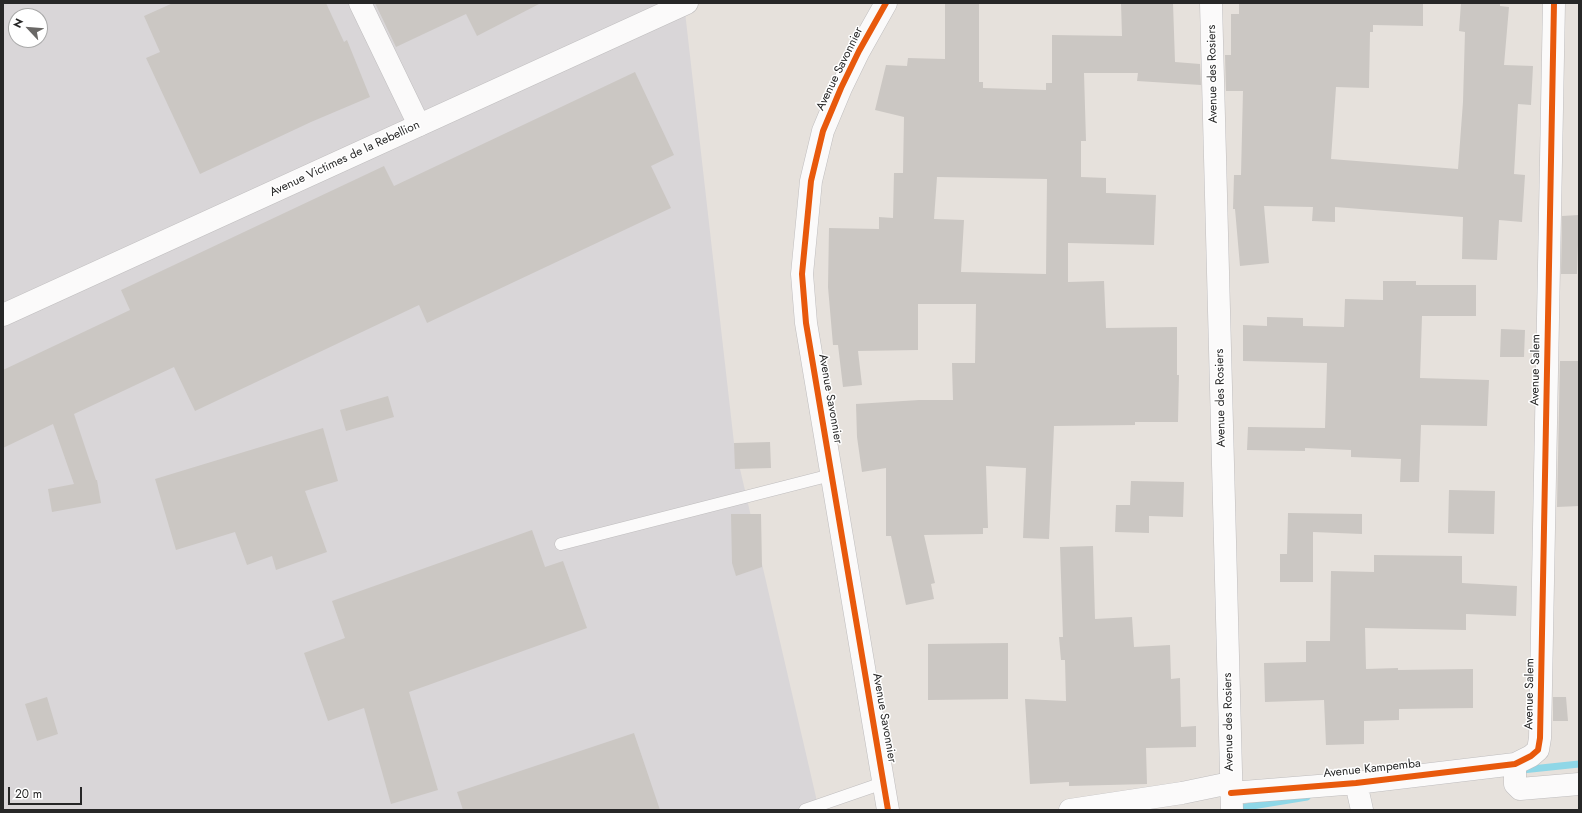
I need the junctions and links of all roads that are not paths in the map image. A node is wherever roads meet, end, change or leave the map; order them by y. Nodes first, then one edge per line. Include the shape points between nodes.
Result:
1 (360, 3) edge
2 (687, 3) edge
3 (886, 3) edge
4 (1211, 3) edge
5 (1554, 3) edge
6 (419, 125) junction
7 (3, 315) edge
8 (831, 475) junction
9 (561, 544) dead end
10 (1540, 738) joint
11 (1515, 773) junction
12 (883, 783) junction
13 (1579, 784) edge
14 (1231, 795) edge
15 (1359, 798) edge
16 (805, 810) edge
17 (888, 810) edge
18 (1070, 810) edge

1 - 6 street
2 - 6 street, Avenue Victimes de la Rebellion
3 - 8 street, Avenue Savonnier via 853,63 823,131 810,188 802,274 805,316
4 - 14 street, Avenue des Rosiers
5 - 10 street, Avenue Salem
6 - 7 street, Avenue Victimes de la Rebellion
8 - 9 lane
8 - 12 street, Avenue Savonnier
10 - 11 street, Avenue Kampemba via 1538,750
11 - 13 street, Avenue Kampemba via 1520,789
11 - 15 street, Avenue Kampemba
12 - 16 lane
12 - 17 street, Avenue Savonnier
14 - 15 street, Avenue Kampemba
14 - 18 street, Avenue Kampemba via 1182,792

